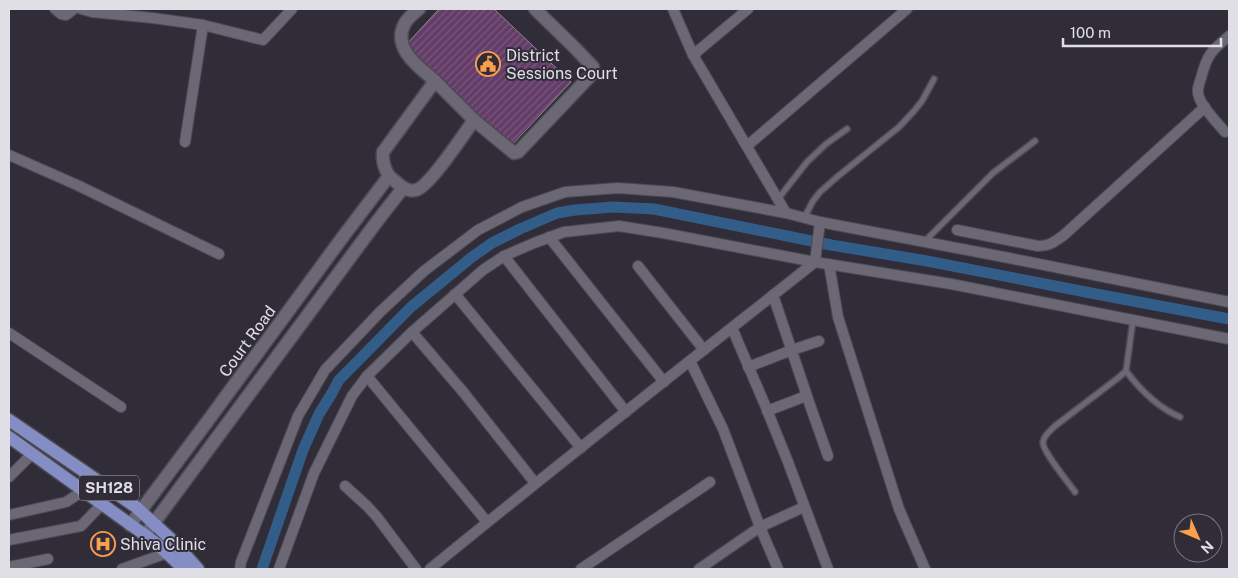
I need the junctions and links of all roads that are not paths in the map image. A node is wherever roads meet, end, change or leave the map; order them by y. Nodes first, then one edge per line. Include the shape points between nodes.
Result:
1 (55, 9) edge
2 (74, 9) edge
3 (81, 9) edge
4 (292, 9) edge
5 (419, 9) edge
6 (535, 9) edge
7 (673, 9) edge
8 (748, 9) edge
9 (907, 9) edge
10 (203, 26) junction
11 (1229, 36) edge
12 (693, 54) junction
13 (934, 79) dead end
14 (435, 81) junction
15 (1205, 107) junction
16 (474, 120) junction
17 (847, 130) dead end
18 (1225, 132) dead end
19 (1035, 141) dead end
20 (185, 142) dead end
21 (747, 146) junction
22 (9, 155) edge
23 (389, 176) junction
24 (403, 188) junction
25 (778, 199) junction
26 (786, 213) junction
27 (804, 218) junction
28 (819, 227) junction
29 (957, 230) dead end
30 (549, 237) junction
31 (925, 242) junction
32 (219, 254) dead end
33 (504, 256) junction
34 (815, 257) junction
35 (829, 264) junction
36 (638, 266) dead end
37 (455, 294) junction
38 (773, 295) junction
39 (1229, 302) edge
40 (1133, 320) junction
41 (732, 328) junction
42 (9, 332) edge
43 (412, 332) junction
44 (1229, 339) edge
45 (819, 341) dead end
46 (704, 350) junction
47 (792, 350) junction
48 (690, 361) junction
49 (748, 367) junction
50 (1126, 370) junction
51 (367, 376) junction
52 (664, 382) junction
53 (806, 396) junction
54 (121, 407) dead end
55 (626, 412) junction
56 (767, 412) junction
57 (1180, 417) dead end
58 (9, 420) edge
59 (9, 437) edge
60 (581, 448) junction
61 (32, 454) junction
62 (828, 456) dead end
63 (9, 477) edge
64 (710, 482) dead end
65 (535, 483) junction
66 (345, 486) dead end
67 (83, 491) junction
68 (1076, 492) dead end
69 (102, 504) junction
70 (804, 507) junction
71 (140, 511) junction
72 (9, 515) edge
73 (487, 522) junction
74 (154, 523) junction
75 (130, 525) junction
76 (760, 527) junction
77 (145, 536) junction
78 (9, 540) edge
79 (167, 553) junction
80 (48, 558) dead end
81 (9, 567) edge
82 (122, 569) edge
83 (184, 569) edge
84 (198, 569) edge
85 (240, 569) edge
86 (279, 569) edge
87 (416, 569) edge
88 (430, 569) edge
89 (581, 569) edge
90 (699, 569) edge
91 (778, 569) edge
92 (828, 569) edge
93 (925, 569) edge

1 - 2 street via 66,14
3 - 10 street
4 - 10 street via 263,40
5 - 14 street via 406,23 402,44 408,56
6 - 16 street via 593,67 592,74 518,152 514,153
7 - 12 street
8 - 12 street
9 - 21 street
10 - 20 street
11 - 15 street via 1205,62 1197,90
12 - 21 street
13 - 27 lane via 914,111 820,192
14 - 16 street
14 - 23 street via 383,152 382,159
15 - 18 street
15 - 29 street via 1053,243 1038,246
16 - 24 street via 423,186 415,190
17 - 25 lane via 807,162
19 - 31 lane via 993,173
21 - 25 street
22 - 32 street
23 - 24 street
23 - 71 street, Court Road
24 - 74 street, Court Road
25 - 26 street
26 - 27 street
26 - 85 street via 673,192 618,188 564,192 478,230 424,271 325,370 298,416
27 - 28 street
28 - 31 street
28 - 34 street
30 - 33 street
30 - 34 street via 564,232 619,226
30 - 52 street
31 - 39 street
33 - 37 street
33 - 55 street
34 - 35 street
34 - 38 street
35 - 40 street
35 - 93 street via 838,317 899,509
36 - 46 street
37 - 43 street
37 - 60 street
38 - 41 street
38 - 47 street
40 - 44 street
40 - 50 lane
41 - 46 street
41 - 49 street
42 - 54 street
43 - 51 street
43 - 65 street
45 - 47 street
46 - 48 street
47 - 49 street
47 - 53 street
48 - 52 street
48 - 76 street via 723,429
49 - 56 street
50 - 57 lane via 1152,400
50 - 68 lane via 1055,426 1043,441 1045,450
51 - 73 street
51 - 86 street via 352,396 314,473
52 - 55 street
53 - 56 street
53 - 62 street
55 - 60 street
56 - 70 street
58 - 71 main road, SH128
59 - 61 main road, SH128
60 - 65 street
61 - 63 street
61 - 67 main road, SH128
64 - 89 street
65 - 73 street
66 - 87 street via 372,511
67 - 69 main road, SH128
67 - 72 street via 66,502
69 - 75 main road, SH128
69 - 78 street via 81,526
70 - 76 street
70 - 92 street
71 - 74 main road, SH128
71 - 75 street, Court Road
73 - 88 street
74 - 77 street, Court Road
74 - 84 main road, SH128
75 - 77 main road, SH128
76 - 90 street
76 - 91 street
77 - 79 main road, SH128
79 - 82 street
79 - 83 main road, SH128
80 - 81 street

